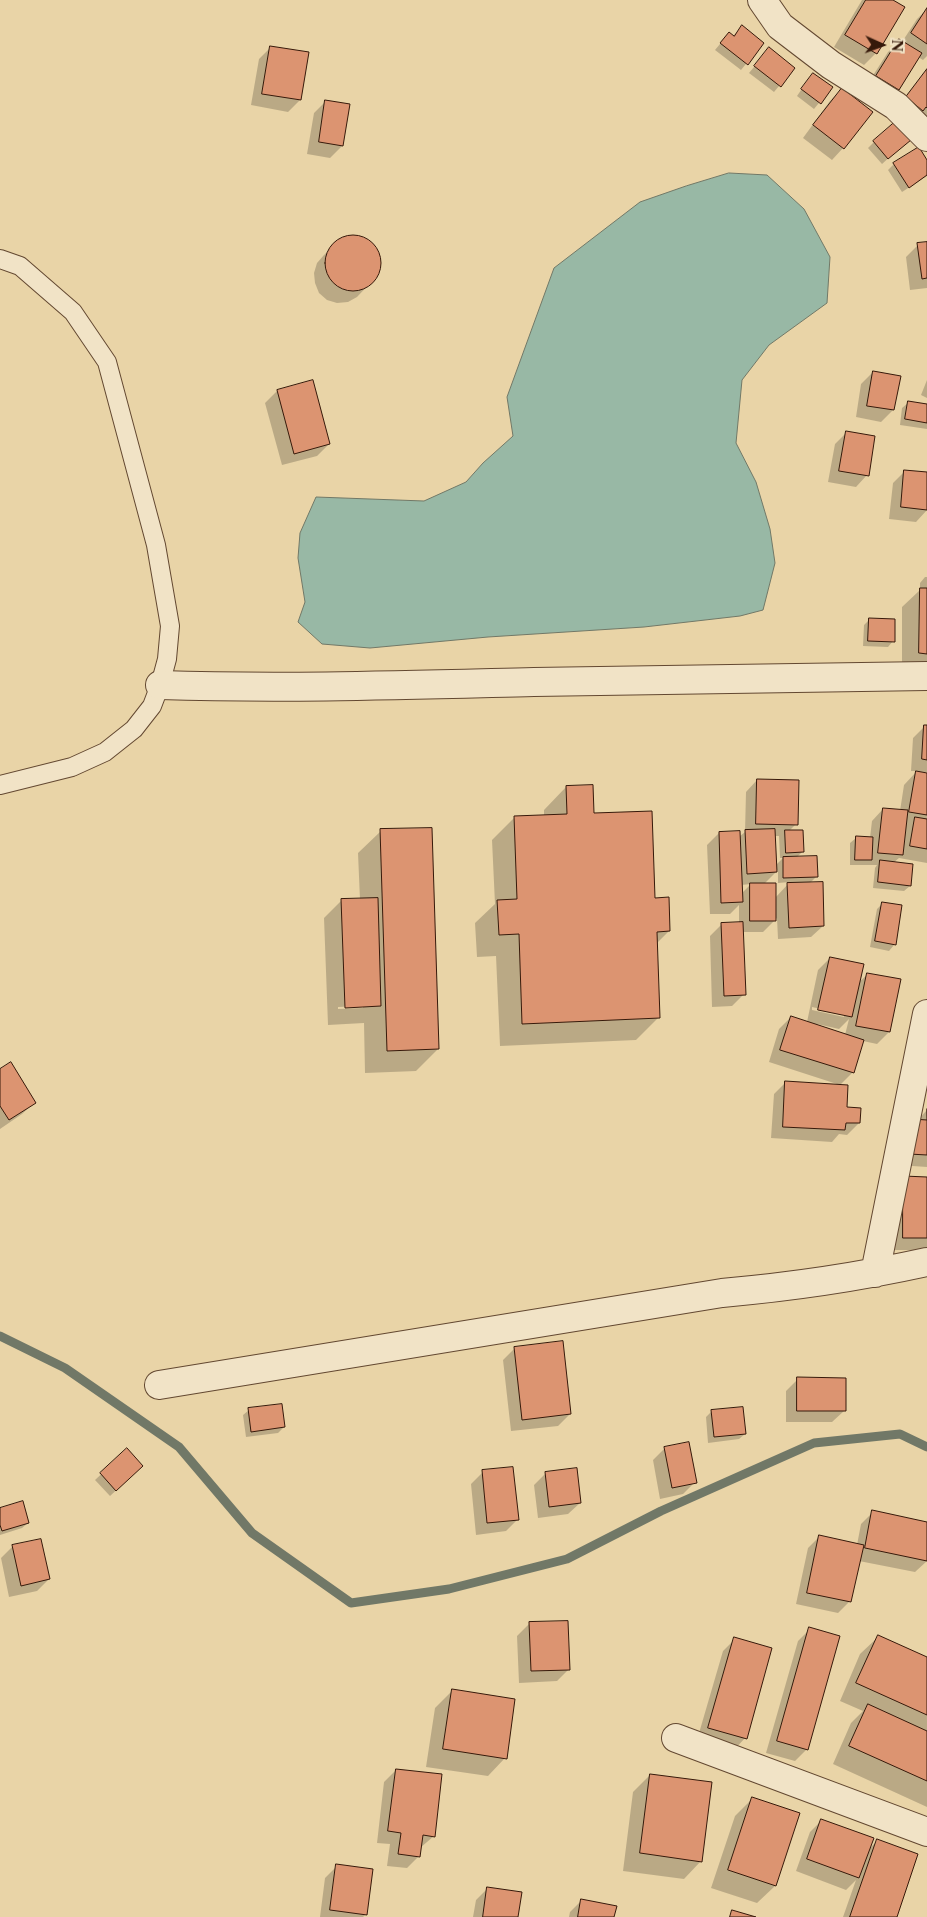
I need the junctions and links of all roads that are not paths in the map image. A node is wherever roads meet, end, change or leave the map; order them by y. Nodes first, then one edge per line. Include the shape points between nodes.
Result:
1 (762, 0) edge
2 (927, 137) edge
3 (0, 258) edge
4 (927, 676) edge
5 (160, 685) junction
6 (0, 785) edge
7 (927, 1014) edge
8 (927, 1262) edge
9 (875, 1273) junction
10 (159, 1385) dead end
11 (676, 1738) dead end
12 (927, 1832) edge

1 - 2 street via 780,26 830,65 896,106
3 - 5 lane via 20,266 73,312 107,362 156,545 170,626 167,659
4 - 5 street via 335,687
5 - 6 lane via 152,706 134,729 105,752 72,767
7 - 9 street
8 - 9 street
9 - 10 street via 722,1293
11 - 12 street

